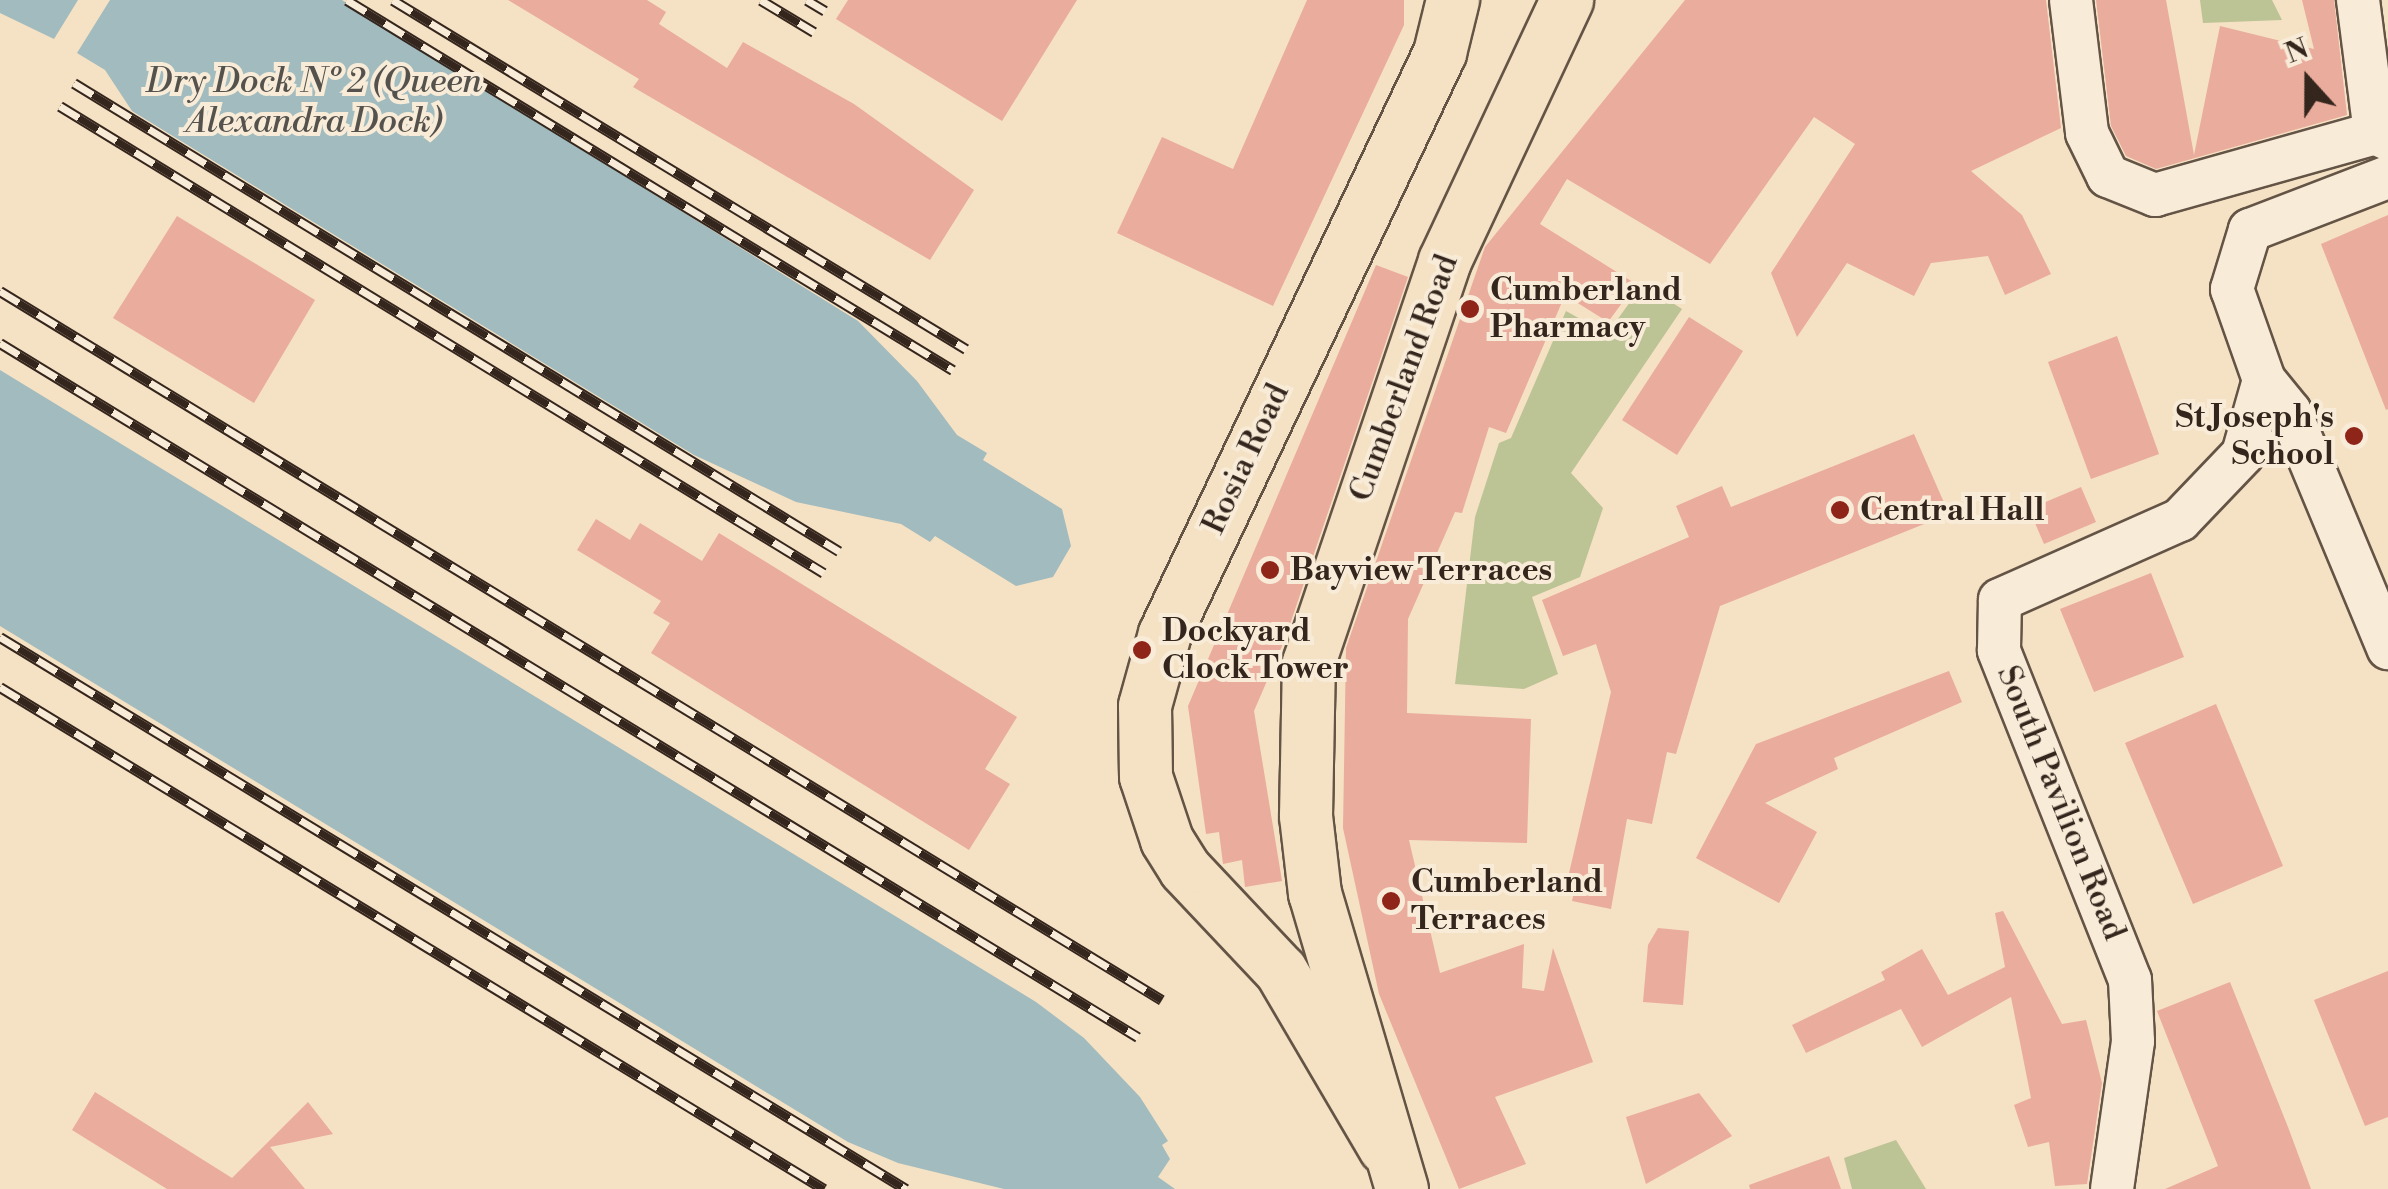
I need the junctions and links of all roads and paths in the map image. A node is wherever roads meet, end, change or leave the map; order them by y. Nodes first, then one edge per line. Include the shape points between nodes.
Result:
1 (1453, 0) edge
2 (1566, 0) edge
3 (2071, 0) edge
4 (2358, 0) edge
5 (2382, 136) edge
6 (2388, 176) edge
7 (2264, 380) junction
8 (2388, 648) edge
9 (1315, 894) junction
10 (1231, 916) junction
11 (1394, 1168) edge
12 (2112, 1189) edge

1 - 10 main road, Rosia Road via 1440,53 1153,669 1143,749 1155,813 1185,868
2 - 9 main road, Cumberland Road via 1446,261 1316,635 1306,689
3 - 5 street via 2088,133 2108,176 2155,194
4 - 5 street
6 - 7 street via 2250,230 2232,289
7 - 8 street via 2290,412
7 - 12 street, South Pavilion Road via 2243,454 2180,520 2000,600 1999,650 2130,980 2133,1042
9 - 10 main road via 1280,913
9 - 11 main road, Rosia Road
10 - 11 main road, Rosia Road via 1298,995

